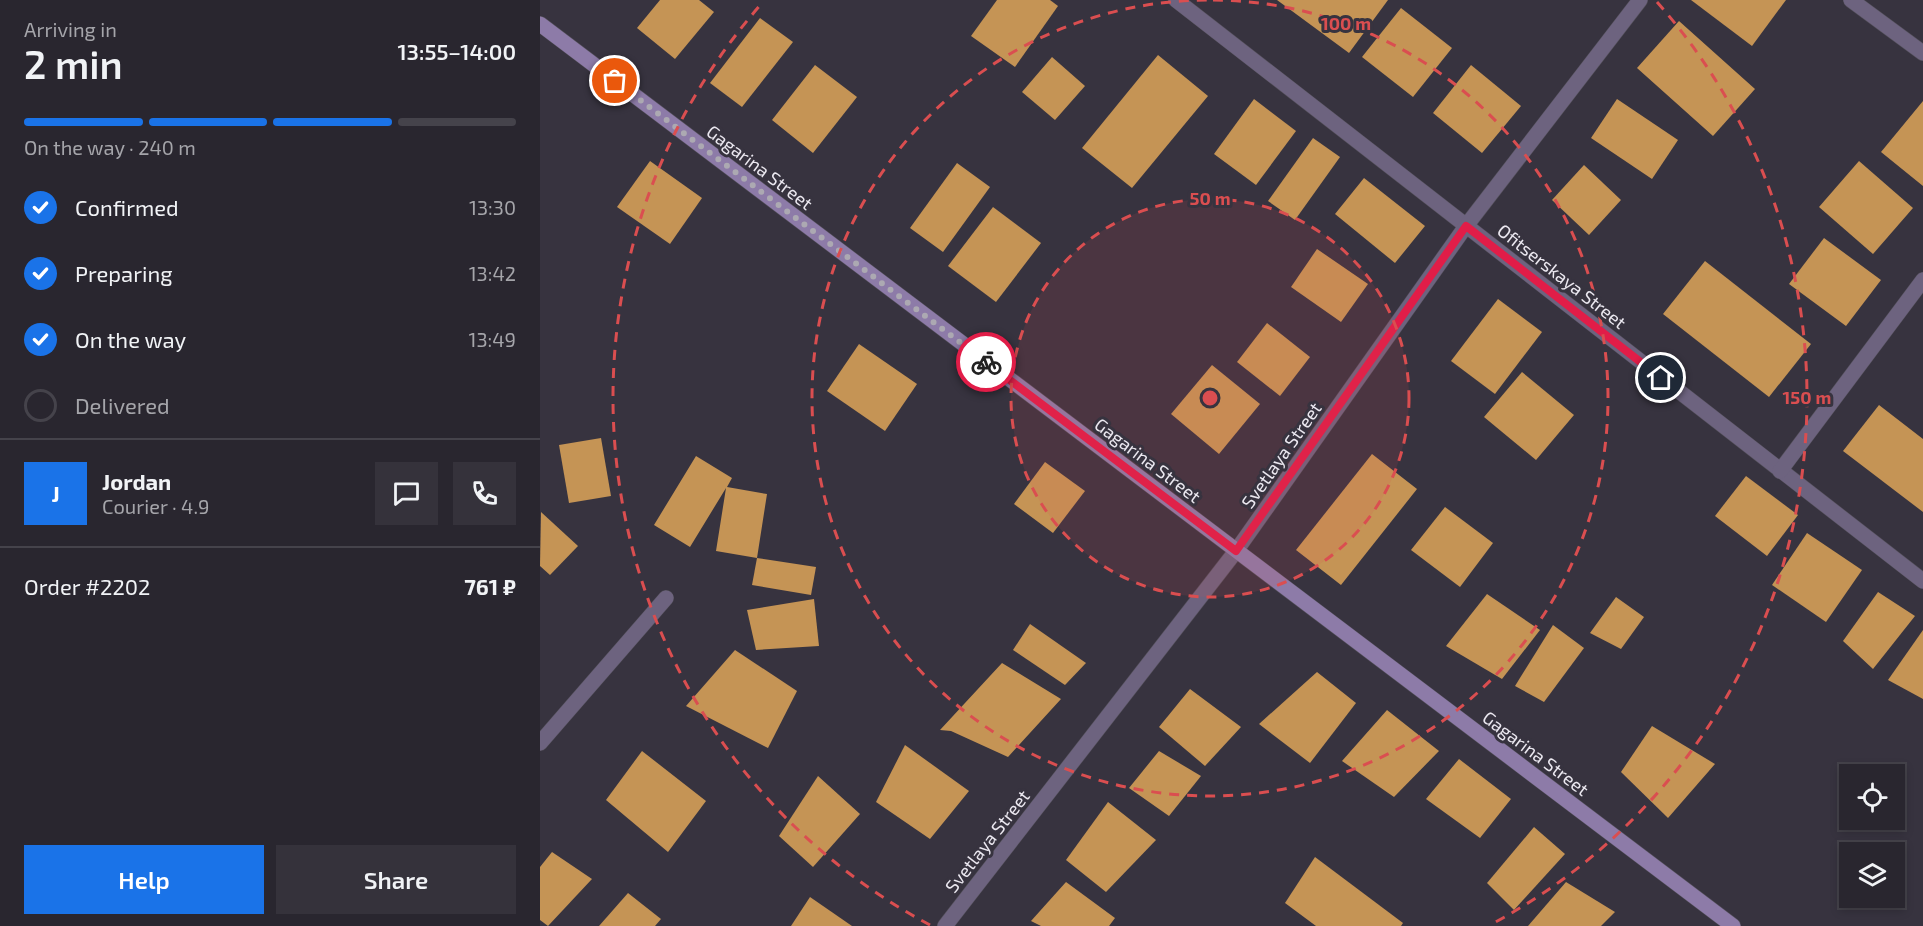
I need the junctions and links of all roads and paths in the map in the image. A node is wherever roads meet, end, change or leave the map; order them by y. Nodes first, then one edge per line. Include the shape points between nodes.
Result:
1 (1176, 0) edge
2 (1640, 0) edge
3 (1851, 0) edge
4 (540, 24) edge
5 (1923, 53) edge
6 (1466, 226) junction
7 (1923, 280) edge
8 (1780, 471) junction
9 (1236, 551) junction
10 (1923, 581) edge
11 (666, 598) dead end
12 (540, 743) edge
13 (945, 926) edge
14 (1733, 926) edge

1 - 6 street, Ofitserskaya Street
2 - 6 street, Svetlaya Street
3 - 5 street
4 - 9 main road, Gagarina Street
6 - 8 street, Ofitserskaya Street
6 - 9 street, Svetlaya Street
7 - 8 street
8 - 10 street, Ofitserskaya Street
9 - 13 street, Svetlaya Street
9 - 14 main road, Gagarina Street
11 - 12 street

